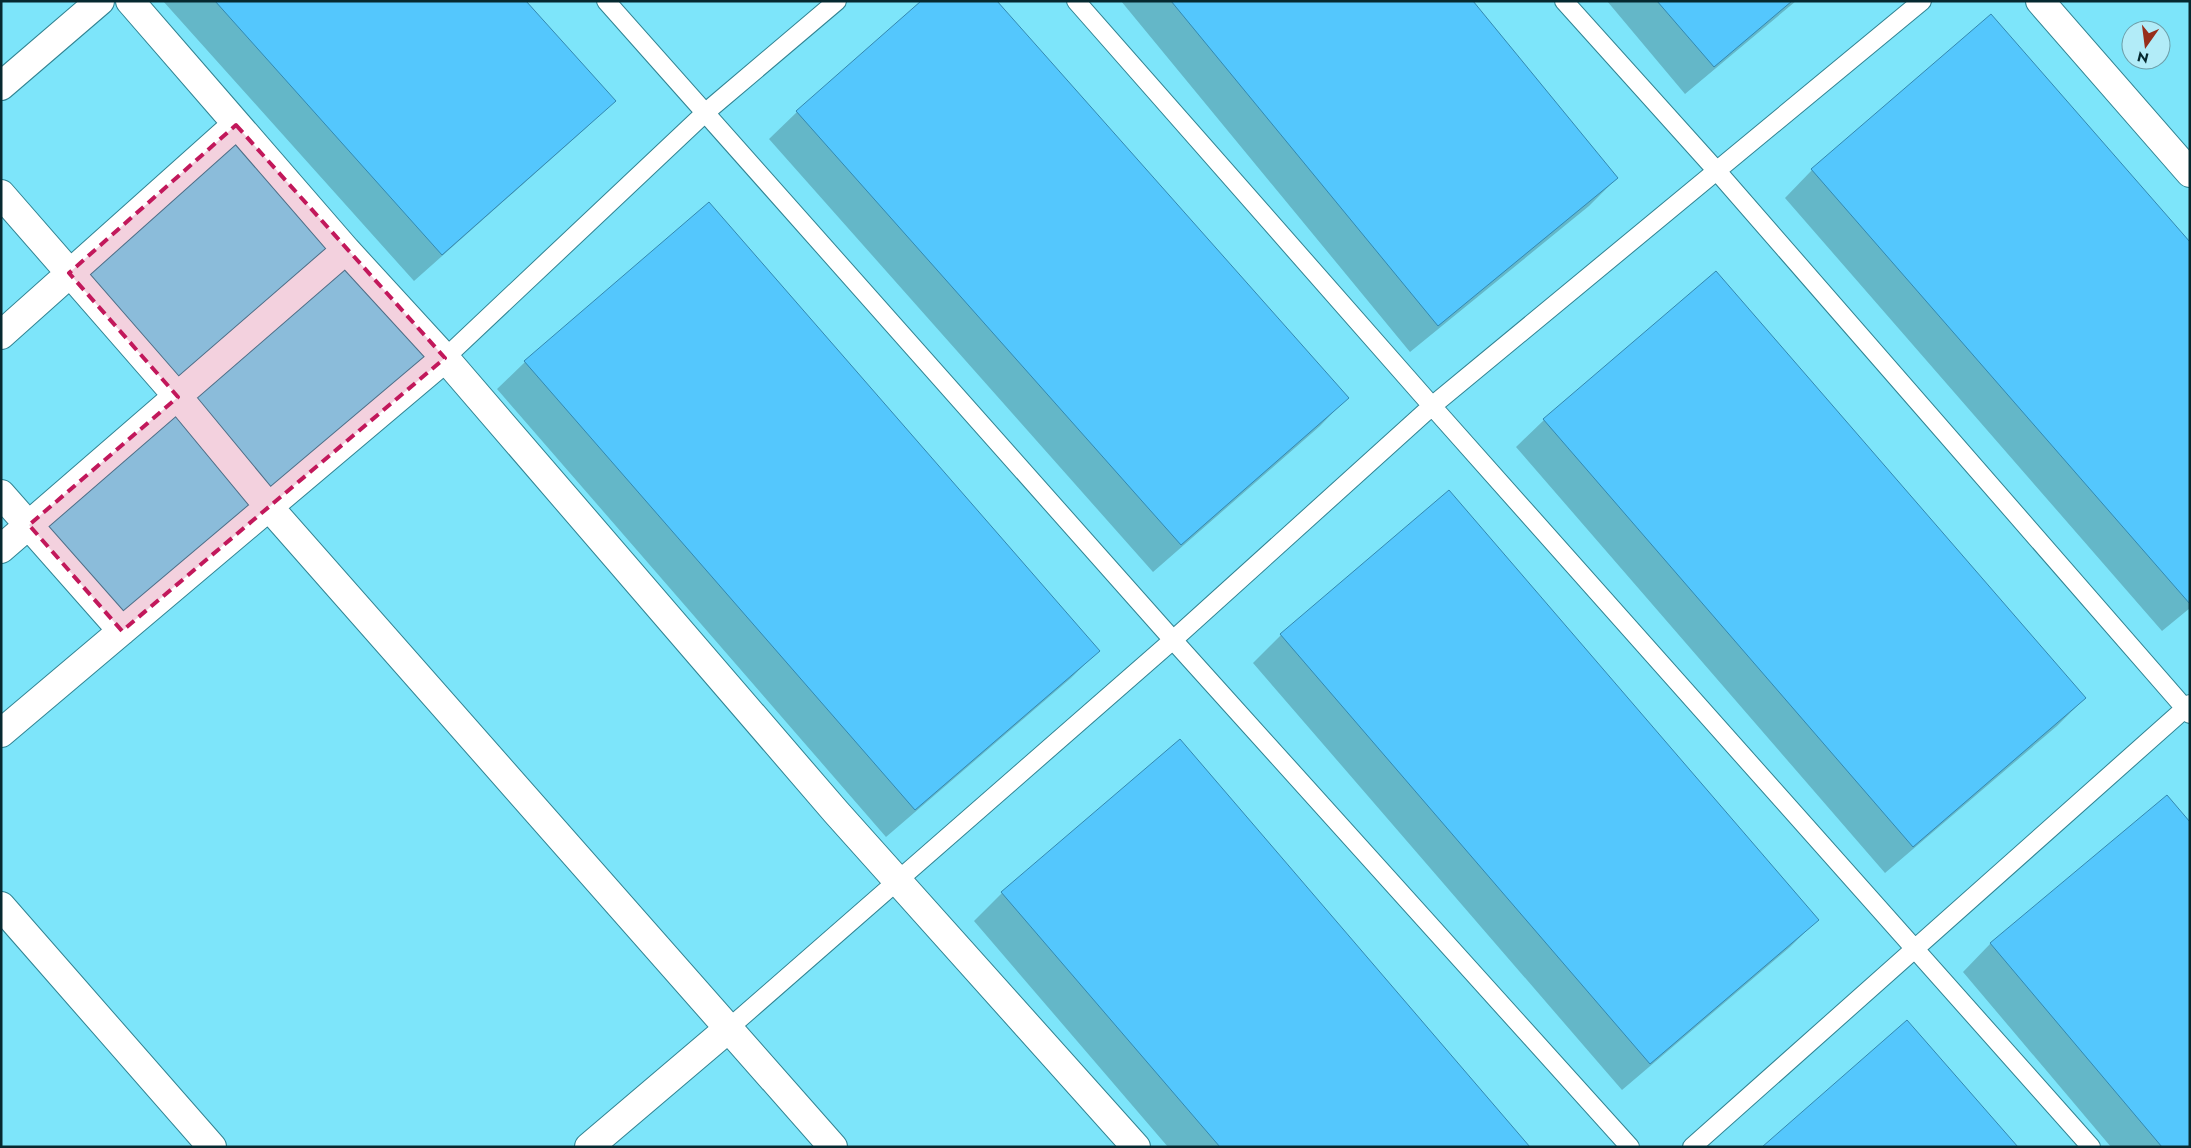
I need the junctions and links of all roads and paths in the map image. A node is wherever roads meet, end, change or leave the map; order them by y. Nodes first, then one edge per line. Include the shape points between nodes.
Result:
1 (100, 1) edge
2 (130, 1) edge
3 (606, 1) edge
4 (837, 1) edge
5 (1076, 1) edge
6 (1564, 1) edge
7 (1922, 1) edge
8 (2040, 1) edge
9 (1, 86) edge
10 (706, 112) junction
11 (236, 125) junction
12 (1716, 170) junction
13 (2190, 173) edge
14 (1, 194) edge
15 (346, 250) junction
16 (69, 273) junction
17 (1, 335) edge
18 (445, 358) junction
19 (178, 397) junction
20 (1432, 406) junction
21 (1, 494) edge
22 (269, 507) junction
23 (29, 525) junction
24 (1, 549) edge
25 (122, 631) junction
26 (1173, 640) junction
27 (2188, 709) edge
28 (1, 733) edge
29 (899, 880) junction
30 (1, 906) edge
31 (1916, 947) junction
32 (729, 1028) junction
33 (212, 1147) edge
34 (589, 1147) edge
35 (833, 1147) edge
36 (1136, 1147) edge
37 (1630, 1147) edge
38 (1692, 1147) edge
39 (2091, 1147) edge

1 - 9 street
2 - 11 street
3 - 10 lane
4 - 10 lane
5 - 20 lane
6 - 12 lane
7 - 12 lane
8 - 13 street
10 - 18 lane
10 - 26 lane
11 - 15 street
11 - 16 street
12 - 20 lane
12 - 27 lane
14 - 16 street
15 - 18 street
15 - 19 street
16 - 17 street
16 - 19 street
18 - 22 street
18 - 29 street via 836,812
19 - 22 street
19 - 23 street
20 - 26 lane
20 - 31 lane
21 - 23 street
22 - 25 street
22 - 32 street
23 - 24 street
23 - 25 street
25 - 28 street
26 - 29 lane
26 - 37 lane
27 - 31 lane
29 - 32 lane
29 - 36 street
30 - 33 street
31 - 38 lane
31 - 39 lane
32 - 34 street
32 - 35 street

